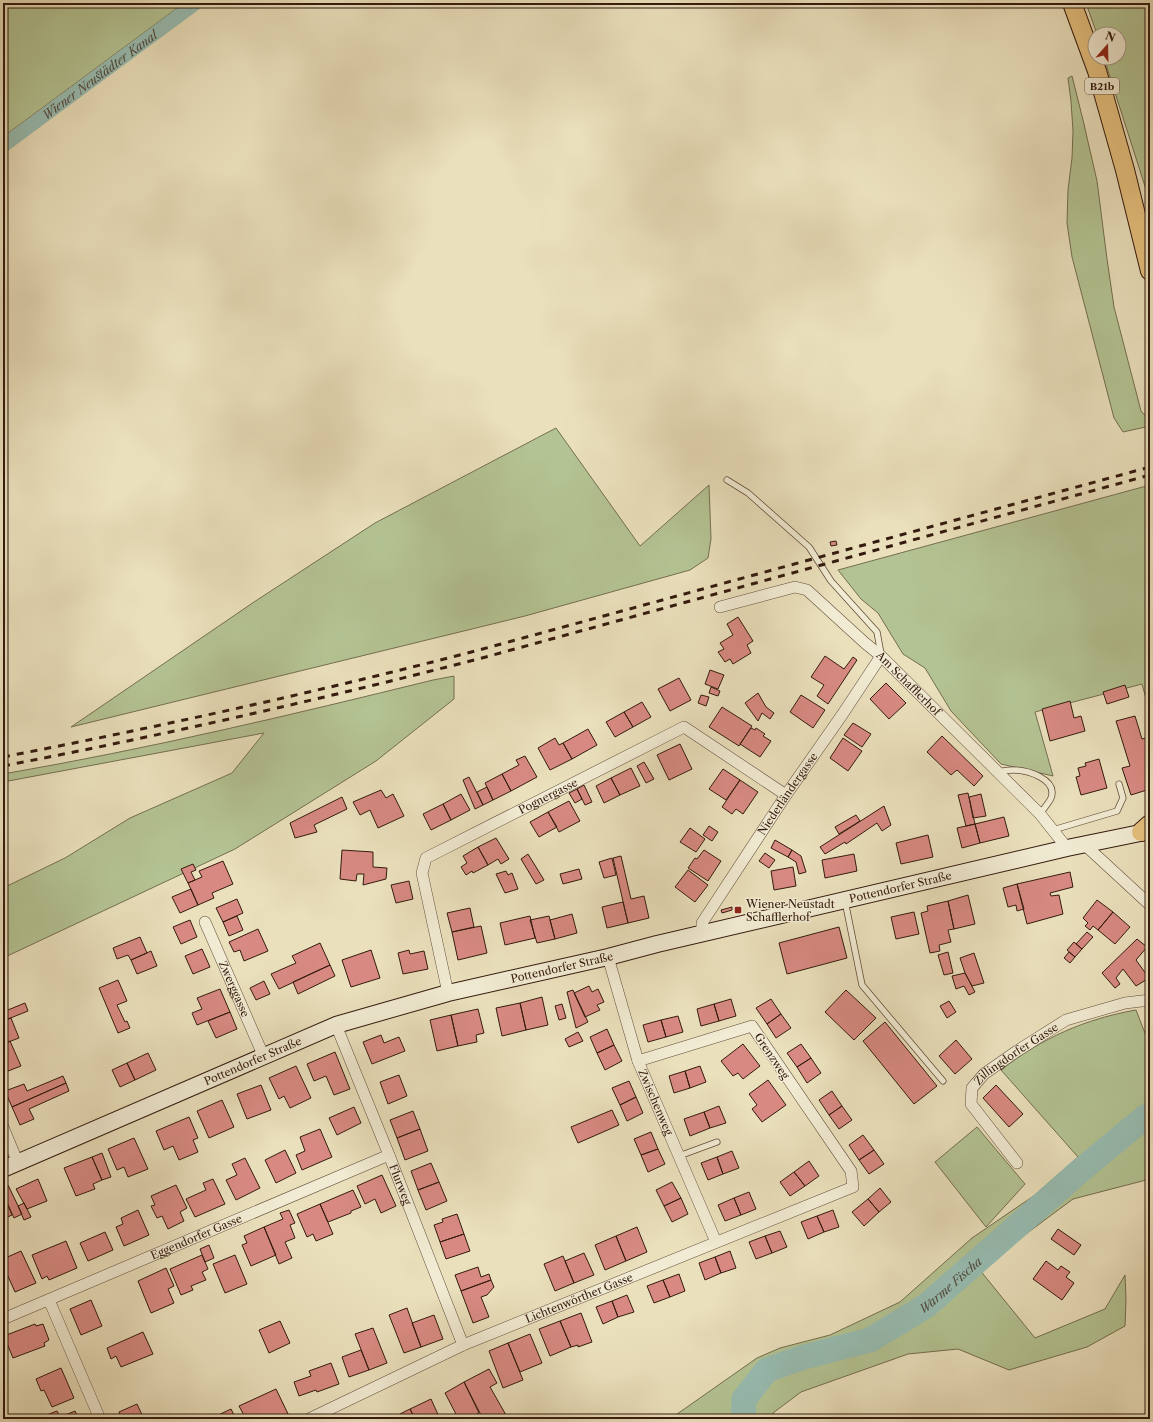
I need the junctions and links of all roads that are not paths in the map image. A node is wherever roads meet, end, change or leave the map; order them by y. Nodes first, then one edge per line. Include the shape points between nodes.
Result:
1 (1072, 3) edge
2 (1150, 271) edge
3 (727, 480) dead end
4 (720, 607) dead end
5 (881, 656) junction
6 (997, 772) junction
7 (1119, 784) dead end
8 (786, 796) junction
9 (1040, 814) junction
10 (1148, 829) edge
11 (1053, 830) junction
12 (1085, 845) junction
13 (1067, 848) junction
14 (845, 900) junction
15 (1150, 905) edge
16 (205, 922) dead end
17 (702, 934) junction
18 (608, 957) junction
19 (448, 993) junction
20 (1150, 1000) edge
21 (336, 1025) junction
22 (264, 1057) junction
23 (638, 1062) junction
24 (943, 1081) dead end
25 (3, 1127) edge
26 (717, 1142) dead end
27 (389, 1155) junction
28 (679, 1156) junction
29 (18, 1162) junction
30 (1017, 1164) dead end
31 (3, 1169) edge
32 (853, 1187) joint
33 (716, 1242) junction
34 (49, 1300) junction
35 (3, 1319) edge
36 (463, 1345) junction
37 (100, 1419) edge
38 (309, 1419) edge

1 - 2 main road, B21b via 1097,71
3 - 5 lane via 748,493 809,547 831,581 877,632
4 - 5 street, Am Schafflerhof via 795,586 807,590
5 - 6 street, Am Schafflerhof
5 - 8 street, Niederländergasse
6 - 9 street, Am Schafflerhof
6 - 9 lane via 1013,770 1038,775 1048,783 1051,798
7 - 11 lane via 1123,798 1117,811
8 - 17 street, Niederländergasse via 702,923
8 - 19 street, Pognergasse via 684,727 426,858 422,873
9 - 11 street, Am Schafflerhof
10 - 12 main road, Pottendorfer Straße
11 - 13 street, Am Schafflerhof
12 - 13 main road, Pottendorfer Straße
12 - 15 street
13 - 14 main road, Pottendorfer Straße
14 - 17 main road, Pottendorfer Straße
14 - 24 lane via 862,985
16 - 22 street, Zwerggasse
17 - 18 main road, Pottendorfer Straße
18 - 19 main road, Pottendorfer Straße
18 - 23 street, Zwischenweg
19 - 21 main road, Pottendorfer Straße
20 - 30 street, Zillingdorfer Gasse via 1125,1003 1066,1020 984,1074 972,1088 971,1104
21 - 22 main road, Pottendorfer Straße
21 - 27 street, Flurweg
22 - 29 main road, Pottendorfer Straße
23 - 28 street, Zwischenweg
23 - 32 street, Grenzweg via 752,1026 851,1171
25 - 29 street
26 - 28 lane
27 - 34 street, Eggendorfer Gasse
27 - 36 street, Flurweg
28 - 33 street, Zwischenweg
29 - 31 main road, Pottendorfer Straße
32 - 33 street, Lichtenwörther Gasse
33 - 36 street, Lichtenwörther Gasse
34 - 35 street, Eggendorfer Gasse
34 - 37 street
36 - 38 street, Lichtenwörther Gasse

